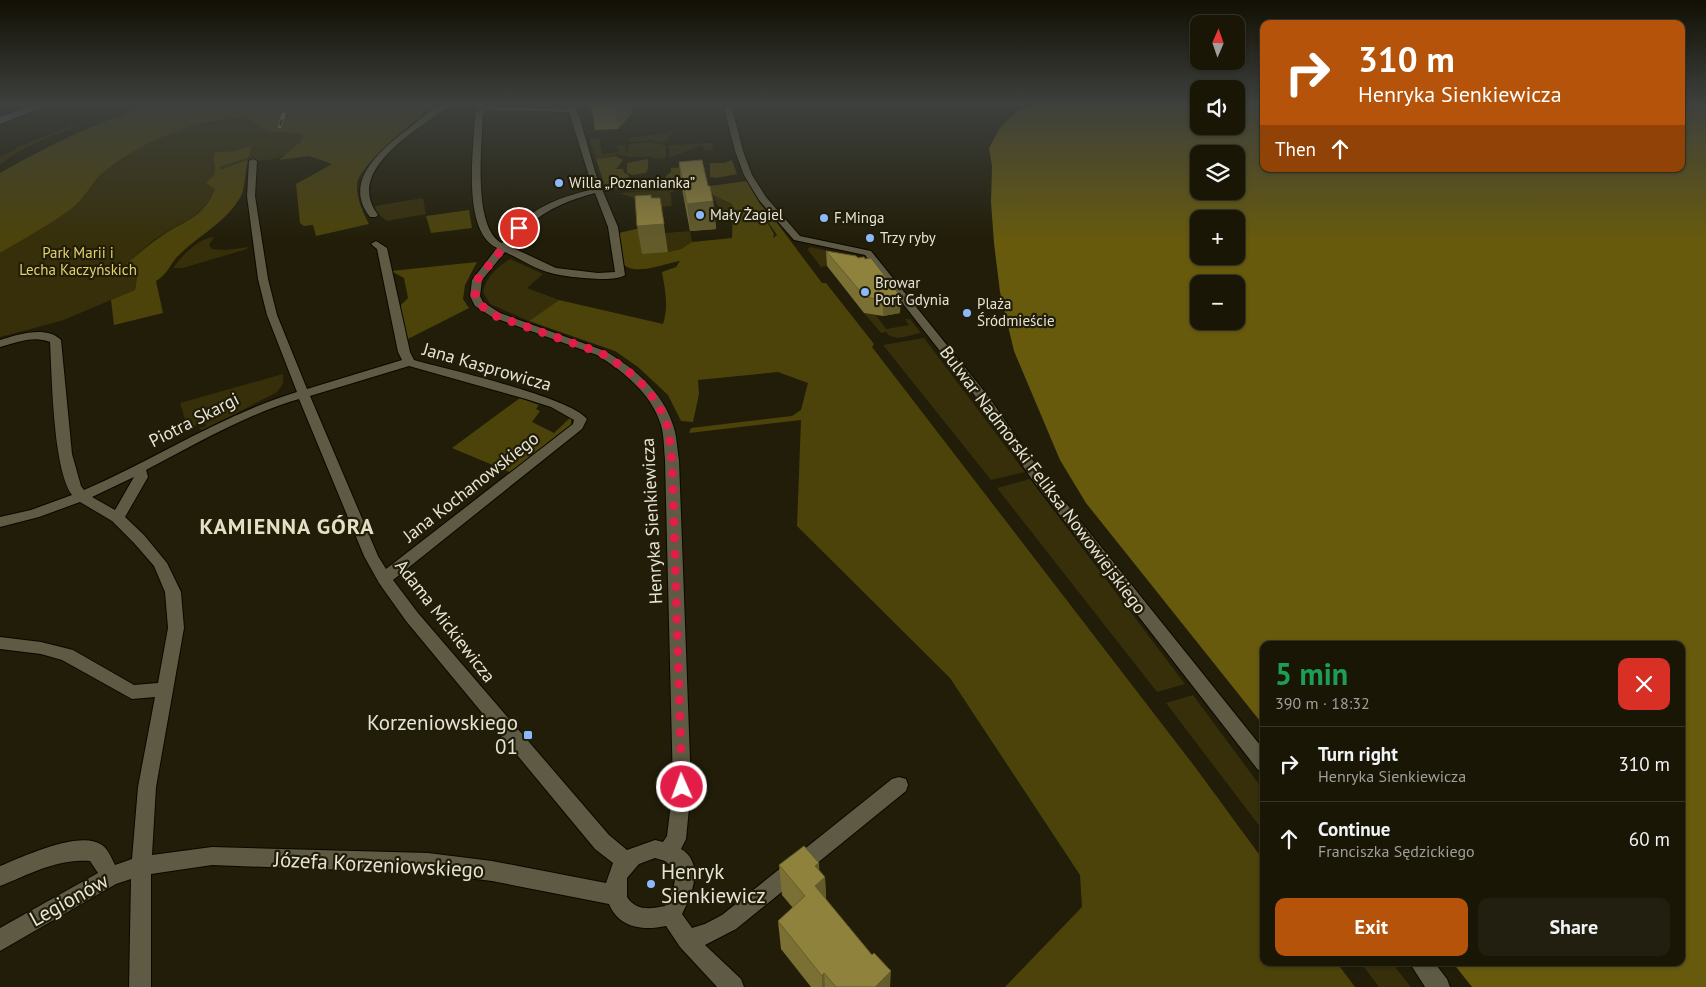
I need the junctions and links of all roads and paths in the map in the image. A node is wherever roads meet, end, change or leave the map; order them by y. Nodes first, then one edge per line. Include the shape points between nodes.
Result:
1 (389, 149) edge
2 (478, 149) edge
3 (586, 149) edge
4 (739, 149) edge
5 (253, 161) dead end
6 (598, 190) junction
7 (373, 215) dead end
8 (376, 244) dead end
9 (502, 248) junction
10 (0, 344) edge
11 (408, 362) junction
12 (303, 394) junction
13 (581, 422) joint
14 (139, 469) junction
15 (82, 496) junction
16 (117, 518) junction
17 (0, 522) edge
18 (384, 579) junction
19 (0, 643) edge
20 (165, 689) junction
21 (1260, 759) edge
22 (899, 785) dead end
23 (668, 851) junction
24 (627, 862) junction
25 (141, 866) junction
26 (0, 876) edge
27 (111, 876) junction
28 (616, 896) junction
29 (671, 915) junction
30 (0, 940) edge
31 (687, 940) junction
32 (1423, 966) edge
33 (140, 987) edge
34 (733, 987) edge
35 (1439, 987) edge

1 - 7 street via 373,166 365,186 369,210
2 - 9 street via 478,208 484,231 492,242
3 - 6 street
4 - 21 street, Bulwar Nadmorski Feliksa Nowowiejskiego via 750,180 797,238 868,253 984,400 1036,474
5 - 12 street, Adama Mickiewicza via 250,196 263,279 272,315
6 - 9 street via 571,197 538,212
6 - 9 street via 613,227 620,275 598,276 554,270
8 - 11 street, Jana Kasprowicza via 382,248
9 - 23 street, Henryka Sienkiewicza via 477,280 475,296 479,304 496,316 601,353 616,362 648,391 659,406 667,426 672,460 682,787 676,839
10 - 15 street via 34,336 55,340 65,454 74,486
11 - 12 street, Piotra Skargi
11 - 13 street, Jana Kasprowicza via 545,401 579,415
12 - 14 street, Piotra Skargi via 253,410
12 - 18 street, Adama Mickiewicza via 371,556
13 - 18 street, Jana Kochanowskiego
14 - 15 street, Piotra Skargi
14 - 16 street via 142,477
15 - 16 street
15 - 17 street, Piotra Skargi via 28,517
16 - 20 street via 160,563 173,592 176,628
18 - 24 street, Adama Mickiewicza via 412,617 602,842
19 - 20 street via 41,648 67,656 132,692
20 - 25 street via 147,787
22 - 31 street via 729,922
23 - 24 street via 655,849 640,853
23 - 29 street via 680,859 686,870 686,885
24 - 28 street via 617,878
25 - 27 street, Legionów
25 - 28 street, Józefa Korzeniowskiego via 212,856 428,863 520,876
25 - 33 street
26 - 27 street via 73,850 96,852
27 - 30 street, Legionów
28 - 29 street via 623,910 636,918
29 - 31 street
31 - 34 street
32 - 35 street

